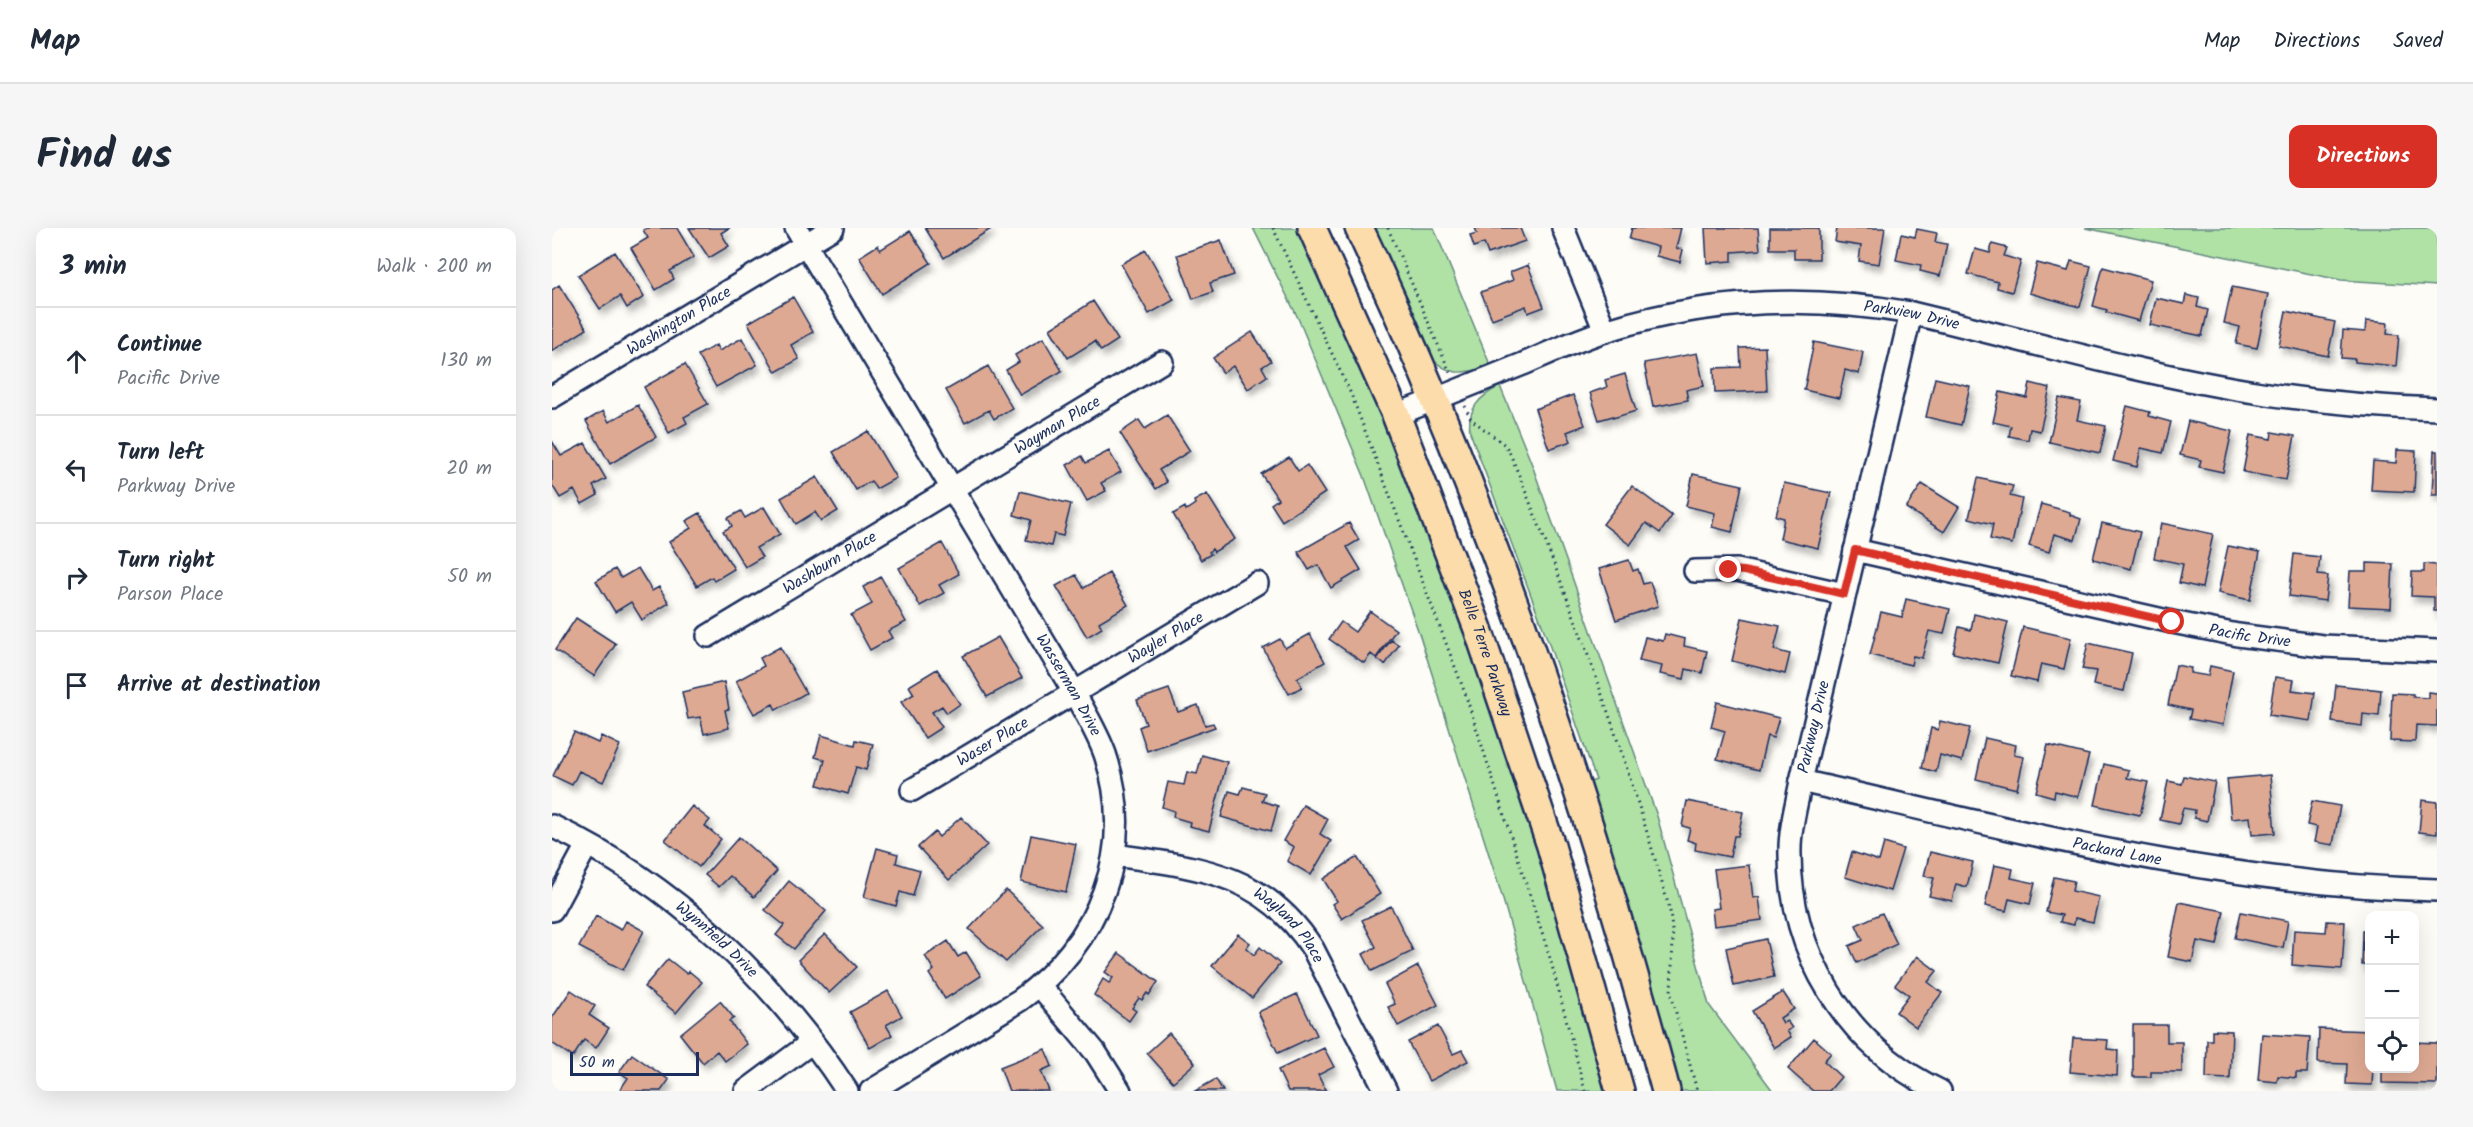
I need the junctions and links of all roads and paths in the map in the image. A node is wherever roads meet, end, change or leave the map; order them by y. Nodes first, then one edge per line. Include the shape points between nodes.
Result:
1 (833, 228) edge
2 (1273, 228) edge
3 (1312, 228) edge
4 (1359, 228) edge
5 (1388, 228) edge
6 (1563, 228) edge
7 (801, 236) edge
8 (1911, 313) junction
9 (1605, 331) junction
10 (1162, 363) dead end
11 (1449, 369) dead end
12 (552, 397) edge
13 (1435, 399) junction
14 (2437, 409) edge
15 (1396, 415) junction
16 (1471, 419) dead end
17 (952, 488) junction
18 (1855, 550) junction
19 (1695, 571) dead end
20 (1257, 583) dead end
21 (1844, 594) junction
22 (708, 636) dead end
23 (2437, 651) edge
24 (1074, 692) junction
25 (1802, 781) junction
26 (912, 790) dead end
27 (552, 826) edge
28 (587, 845) junction
29 (1114, 855) junction
30 (2437, 890) edge
31 (552, 910) edge
32 (1040, 986) junction
33 (812, 1042) junction
34 (746, 1091) edge
35 (847, 1091) edge
36 (871, 1091) edge
37 (1120, 1091) edge
38 (1386, 1091) edge
39 (1585, 1091) edge
40 (1620, 1091) edge
41 (1666, 1091) edge
42 (1697, 1091) edge
43 (1940, 1091) edge

1 - 7 street, Washington Place
2 - 39 path via 1351,393 1465,693 1550,958
3 - 15 main road, Belle Terre Parkway
4 - 13 main road
5 - 11 path
6 - 9 street
7 - 12 street, Washington Place
7 - 17 street, Wasserman Drive
8 - 9 street, Parkview Drive via 1838,303 1756,303 1696,309
8 - 14 street, Parkview Drive via 2258,393
8 - 18 street, Parkway Drive
9 - 13 street, Parkview Drive
10 - 17 street, Wayman Place
13 - 15 street, Parkview Drive
13 - 41 main road via 1543,682 1619,919
15 - 40 main road, Belle Terre Parkway via 1478,629 1551,846
16 - 42 path via 1509,451 1607,706 1670,911 1671,994
17 - 22 street, Washburn Place
17 - 24 street, Wasserman Drive
18 - 21 street, Parkway Drive
18 - 23 street, Pacific Drive via 2238,635 2323,646
19 - 21 street via 1737,570
20 - 24 street, Wayler Place
21 - 25 street, Parkway Drive
24 - 26 street, Waser Place
24 - 29 street, Wasserman Drive via 1101,744 1109,770 1116,813
25 - 30 street, Packard Lane via 2150,859 2290,881
25 - 43 street, Parkway Drive via 1792,827 1790,866 1798,921 1809,956 1837,1005 1860,1034 1899,1068
27 - 28 street, Wynnfield Drive
28 - 31 street
28 - 33 street, Wynnfield Drive via 635,874 703,925 752,970
29 - 32 street, Wasserman Drive via 1104,895 1087,929 1063,964
29 - 38 street, Wayland Place via 1220,874 1247,886 1280,909 1313,948
32 - 36 street, Wasserman Drive
32 - 37 street via 1096,1053
33 - 34 street
33 - 35 street, Wynnfield Drive

